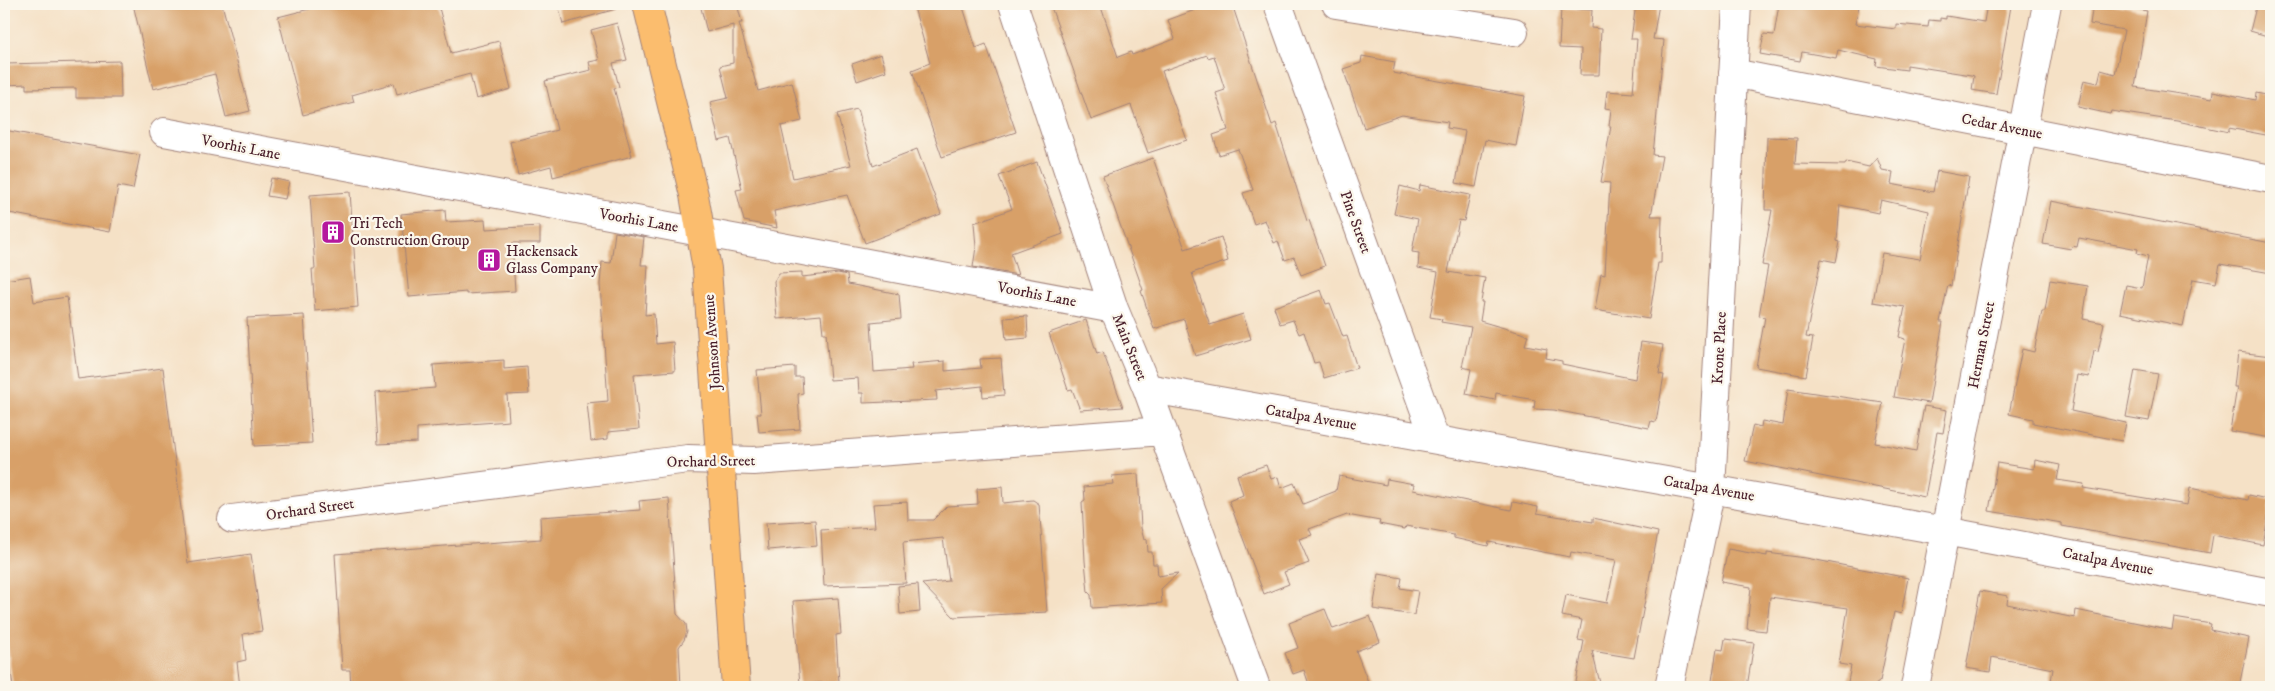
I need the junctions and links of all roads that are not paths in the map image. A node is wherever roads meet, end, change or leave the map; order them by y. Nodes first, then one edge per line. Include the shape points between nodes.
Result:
1 (647, 4) edge
2 (1014, 4) edge
3 (1278, 4) edge
4 (1336, 4) edge
5 (1736, 4) edge
6 (2047, 4) edge
7 (1514, 32) dead end
8 (1733, 73) junction
9 (2022, 130) junction
10 (164, 132) dead end
11 (2271, 179) edge
12 (700, 232) junction
13 (1114, 309) junction
14 (1147, 388) junction
15 (1163, 432) junction
16 (1435, 440) junction
17 (720, 459) junction
18 (1712, 489) junction
19 (232, 519) dead end
20 (1945, 531) junction
21 (2271, 592) edge
22 (736, 687) edge
23 (1256, 687) edge
24 (1669, 687) edge
25 (1915, 687) edge

1 - 12 main road, Johnson Avenue via 694,195
2 - 13 street, Main Street
3 - 16 street, Pine Street
4 - 7 street
5 - 8 street, Krone Place
6 - 9 street, Herman Street
8 - 9 street, Cedar Avenue
8 - 18 street, Krone Place
9 - 11 street, Cedar Avenue
9 - 20 street, Herman Street
10 - 12 street, Voorhis Lane
12 - 13 street, Voorhis Lane
12 - 17 main road, Johnson Avenue via 706,269
13 - 14 street, Main Street
14 - 15 street, Main Street
14 - 16 street, Catalpa Avenue
15 - 17 street, Orchard Street via 754,461
15 - 23 street, Main Street
16 - 18 street, Catalpa Avenue
17 - 19 street, Orchard Street via 688,459
17 - 22 main road, Johnson Avenue
18 - 20 street, Catalpa Avenue
18 - 24 street, Krone Place
20 - 21 street, Catalpa Avenue
20 - 25 street, Herman Street

